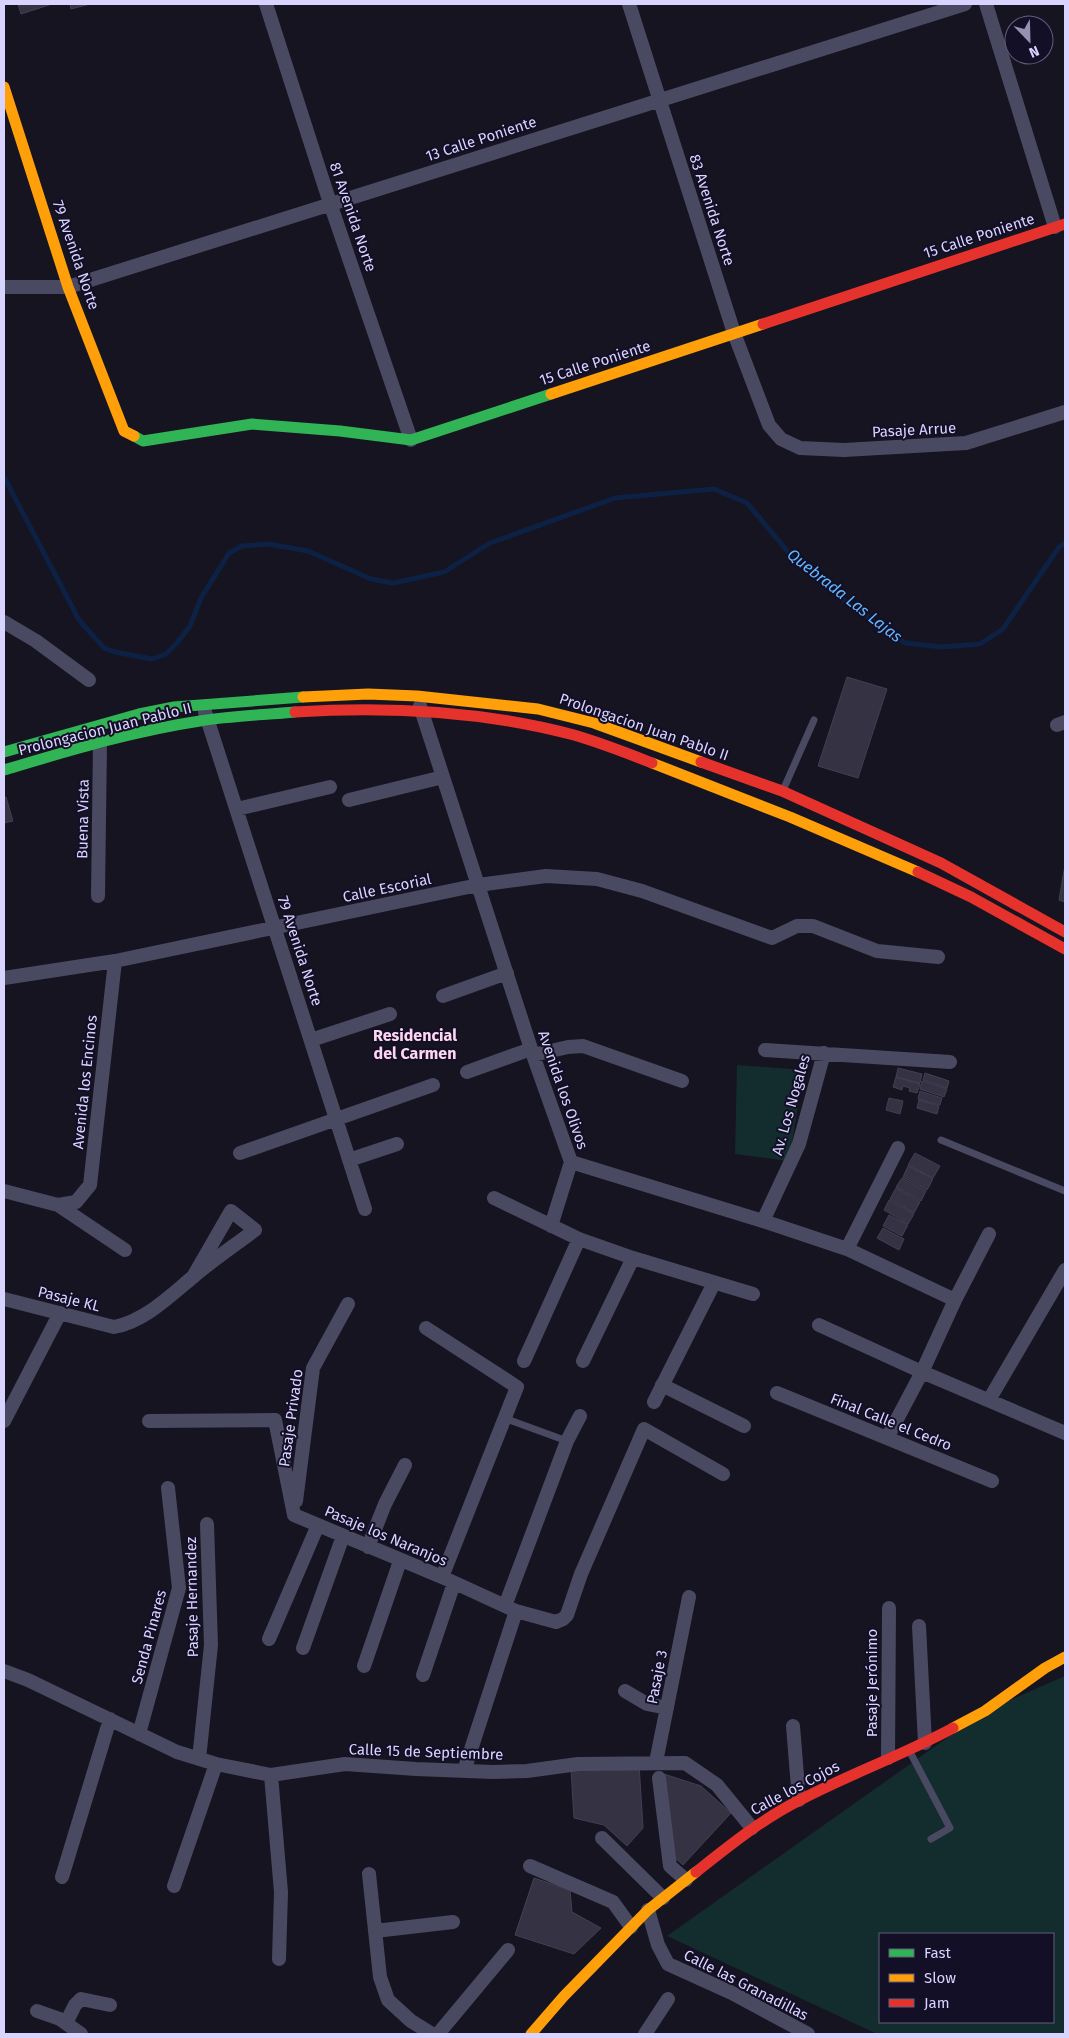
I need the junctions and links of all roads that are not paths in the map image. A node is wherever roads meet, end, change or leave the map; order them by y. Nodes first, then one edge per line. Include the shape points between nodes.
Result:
1 (266, 4) edge
2 (629, 4) edge
3 (965, 4) edge
4 (986, 4) edge
5 (4, 87) edge
6 (660, 99) junction
7 (330, 203) junction
8 (1060, 225) edge
9 (4, 287) edge
10 (68, 287) junction
11 (734, 333) junction
12 (1065, 412) edge
13 (768, 426) joint
14 (124, 431) joint
15 (411, 440) junction
16 (4, 622) edge
17 (88, 680) dead end
18 (417, 696) junction
19 (202, 704) junction
20 (422, 712) junction
21 (208, 720) junction
22 (814, 720) dead end
23 (100, 742) junction
24 (4, 752) edge
25 (4, 770) edge
26 (442, 776) junction
27 (330, 787) dead end
28 (782, 791) junction
29 (349, 800) dead end
30 (237, 810) junction
31 (478, 886) junction
32 (98, 896) dead end
33 (275, 928) junction
34 (1065, 932) edge
35 (1065, 950) edge
36 (938, 956) dead end
37 (115, 961) junction
38 (506, 973) junction
39 (4, 978) edge
40 (442, 996) dead end
41 (390, 1014) dead end
42 (311, 1040) junction
43 (765, 1050) dead end
44 (532, 1052) junction
45 (824, 1053) junction
46 (950, 1062) dead end
47 (467, 1072) dead end
48 (682, 1081) dead end
49 (433, 1085) dead end
50 (336, 1118) junction
51 (941, 1140) dead end
52 (398, 1144) dead end
53 (898, 1148) dead end
54 (240, 1153) dead end
55 (349, 1160) junction
56 (571, 1162) junction
57 (4, 1191) edge
58 (1065, 1191) edge
59 (494, 1198) dead end
60 (58, 1205) junction
61 (365, 1209) dead end
62 (763, 1221) junction
63 (550, 1226) junction
64 (989, 1234) dead end
65 (579, 1239) junction
66 (847, 1249) junction
67 (126, 1250) dead end
68 (634, 1258) junction
69 (1065, 1270) edge
70 (193, 1277) junction
71 (714, 1283) junction
72 (753, 1294) dead end
73 (4, 1299) edge
74 (955, 1300) junction
75 (348, 1304) dead end
76 (60, 1314) junction
77 (819, 1324) dead end
78 (426, 1328) dead end
79 (524, 1361) dead end
80 (583, 1361) dead end
81 (922, 1372) junction
82 (662, 1385) junction
83 (776, 1393) dead end
84 (988, 1400) junction
85 (654, 1402) dead end
86 (580, 1416) dead end
87 (504, 1418) junction
88 (4, 1421) edge
89 (149, 1421) dead end
90 (744, 1426) dead end
91 (1065, 1433) edge
92 (887, 1438) junction
93 (566, 1441) junction
94 (405, 1465) dead end
95 (723, 1474) dead end
96 (992, 1481) dead end
97 (168, 1488) dead end
98 (294, 1514) junction
99 (207, 1524) dead end
100 (318, 1525) junction
101 (343, 1536) junction
102 (368, 1547) junction
103 (400, 1561) junction
104 (448, 1580) junction
105 (689, 1597) dead end
106 (510, 1608) junction
107 (889, 1608) dead end
108 (919, 1626) dead end
109 (269, 1639) dead end
110 (303, 1648) dead end
111 (1065, 1657) edge
112 (364, 1666) dead end
113 (4, 1671) edge
114 (423, 1675) dead end
115 (625, 1691) dead end
116 (667, 1708) junction
117 (110, 1719) junction
118 (793, 1726) dead end
119 (139, 1734) junction
120 (925, 1743) junction
121 (908, 1750) junction
122 (199, 1758) junction
123 (888, 1758) junction
124 (656, 1762) junction
125 (216, 1764) junction
126 (464, 1771) junction
127 (271, 1776) junction
128 (659, 1778) dead end
129 (799, 1800) junction
130 (752, 1828) junction
131 (602, 1838) dead end
132 (930, 1839) dead end
133 (530, 1866) dead end
134 (369, 1874) dead end
135 (62, 1877) dead end
136 (686, 1880) junction
137 (174, 1886) dead end
138 (663, 1898) junction
139 (648, 1910) junction
140 (453, 1922) dead end
141 (631, 1927) junction
142 (375, 1931) junction
143 (508, 1950) dead end
144 (279, 1959) dead end
145 (668, 1999) dead end
146 (110, 2005) dead end
147 (37, 2011) dead end
148 (66, 2023) junction
149 (81, 2034) edge
150 (432, 2034) edge
151 (438, 2034) edge
152 (531, 2034) edge
153 (646, 2034) edge
154 (808, 2034) edge

1 - 7 street, 81 Avenida Norte
2 - 6 street, 83 Avenida Norte
3 - 6 street, 13 Calle Poniente
4 - 8 street
5 - 10 main road, 79 Avenida Norte
6 - 7 street, 13 Calle Poniente
6 - 11 street, 83 Avenida Norte
7 - 10 street, 13 Calle Poniente
7 - 15 street, 81 Avenida Norte
8 - 11 main road, 15 Calle Poniente
9 - 10 street, 13 Calle Poniente
10 - 14 main road, 79 Avenida Norte
11 - 13 street, 83 Avenida Norte
11 - 15 main road, 15 Calle Poniente
12 - 13 street, Pasaje Arrue via 966,443 844,450 800,448 781,439
14 - 15 main road, 15 Calle Poniente via 143,441 252,424
16 - 17 street via 36,641
18 - 19 main road, Prolongacion Juan Pablo II via 368,694
18 - 20 street, Avenida los Olivos
18 - 28 main road, Prolongacion Juan Pablo II via 560,713
19 - 21 street, 79 Avenida Norte
19 - 24 main road, Prolongacion Juan Pablo II via 139,714
20 - 21 main road, Prolongacion Juan Pablo II via 351,709
20 - 26 street, Avenida los Olivos
20 - 35 main road, Prolongacion Juan Pablo II via 524,724 592,741 821,828 959,891
21 - 23 main road, Prolongacion Juan Pablo II
21 - 30 street, 79 Avenida Norte
22 - 28 lane
23 - 25 main road, Prolongacion Juan Pablo II
23 - 32 street, Buena Vista
26 - 29 street
26 - 31 street, Avenida los Olivos
27 - 30 street
28 - 34 main road, Prolongacion Juan Pablo II via 941,864
30 - 33 street, 79 Avenida Norte
31 - 33 street, Calle Escorial
31 - 36 street, Calle Escorial via 546,876 597,879 642,891 772,938 797,926 813,926 877,951
31 - 38 street, Avenida los Olivos
33 - 37 street, Calle Escorial
33 - 42 street, 79 Avenida Norte
37 - 39 street, Calle Escorial
37 - 60 street, Avenida los Encinos via 90,1186 76,1202
38 - 40 street
38 - 44 street, Avenida los Olivos
41 - 42 street
42 - 50 street, 79 Avenida Norte
43 - 45 street
44 - 47 street
44 - 48 street via 583,1046
44 - 56 street, Avenida los Olivos
45 - 46 street
45 - 62 street, Av. Los Nogales via 799,1144
49 - 50 street
50 - 54 street
50 - 55 street, 79 Avenida Norte
51 - 58 lane
52 - 55 street
53 - 66 street
55 - 61 street, 79 Avenida Norte
56 - 62 street, Avenida los Olivos
56 - 63 street
57 - 60 street
59 - 63 street
60 - 67 street
62 - 66 street, Avenida los Olivos
63 - 65 street
64 - 74 street
65 - 68 street
65 - 79 street
66 - 74 street, Avenida los Olivos
68 - 71 street
68 - 80 street
69 - 84 street
70 - 70 street via 231,1211 255,1230 247,1236
70 - 76 street, Pasaje KL via 177,1292 127,1325 114,1327
71 - 72 street
71 - 82 street
73 - 76 street, Pasaje KL
74 - 81 street
75 - 98 street, Pasaje Privado via 313,1368
76 - 88 street
77 - 81 street
78 - 87 street via 517,1387
81 - 84 street
81 - 92 street
82 - 85 street
82 - 90 street
83 - 92 street, Final Calle el Cedro
84 - 91 street
86 - 93 street
87 - 93 lane
87 - 104 street
89 - 98 street via 275,1420
92 - 96 street, Final Calle el Cedro
93 - 106 street
94 - 102 street
95 - 106 street, Pasaje los Naranjos via 644,1429 567,1614 556,1622
97 - 119 street, Senda Pinares via 179,1588
98 - 100 street, Pasaje los Naranjos
99 - 122 street, Pasaje Hernandez via 211,1645
100 - 101 street, Pasaje los Naranjos
100 - 109 street
101 - 102 street, Pasaje los Naranjos
101 - 110 street
102 - 103 street, Pasaje los Naranjos
103 - 104 street, Pasaje los Naranjos
103 - 112 street
104 - 106 street, Pasaje los Naranjos
104 - 114 street
105 - 116 street, Pasaje 3
106 - 126 street
107 - 123 street, Pasaje Jerónimo
108 - 120 street
111 - 120 main road, Calle los Cojos via 985,1711
113 - 117 street, Calle 15 de Septiembre
115 - 116 street via 648,1704
116 - 124 street, Pasaje 3
117 - 119 street, Calle 15 de Septiembre
117 - 135 street
118 - 129 street
119 - 122 street, Calle 15 de Septiembre via 177,1752
120 - 121 main road, Calle los Cojos
121 - 123 main road, Calle los Cojos
121 - 132 lane via 950,1828
122 - 125 street, Calle 15 de Septiembre
123 - 129 main road, Calle los Cojos
124 - 126 street, Calle 15 de Septiembre
124 - 130 street, Calle 15 de Septiembre via 685,1763 717,1785
125 - 127 street, Calle 15 de Septiembre
125 - 137 street
126 - 127 street, Calle 15 de Septiembre via 345,1764
127 - 144 street via 281,1892
128 - 136 street via 670,1866
129 - 130 main road, Calle los Cojos
130 - 136 main road, Calle los Cojos
131 - 138 street
133 - 141 street via 613,1902
134 - 142 street
136 - 138 main road, Calle los Cojos
138 - 139 main road, Calle los Cojos
139 - 141 main road, Calle los Cojos
139 - 154 street, Calle las Granadillas via 658,1945 668,1964 732,1993
140 - 142 street
141 - 152 main road, Calle los Cojos
142 - 150 street via 380,1977 388,2000 411,2021
143 - 151 street
145 - 153 street
146 - 148 street via 81,1999
147 - 148 street
148 - 149 street

